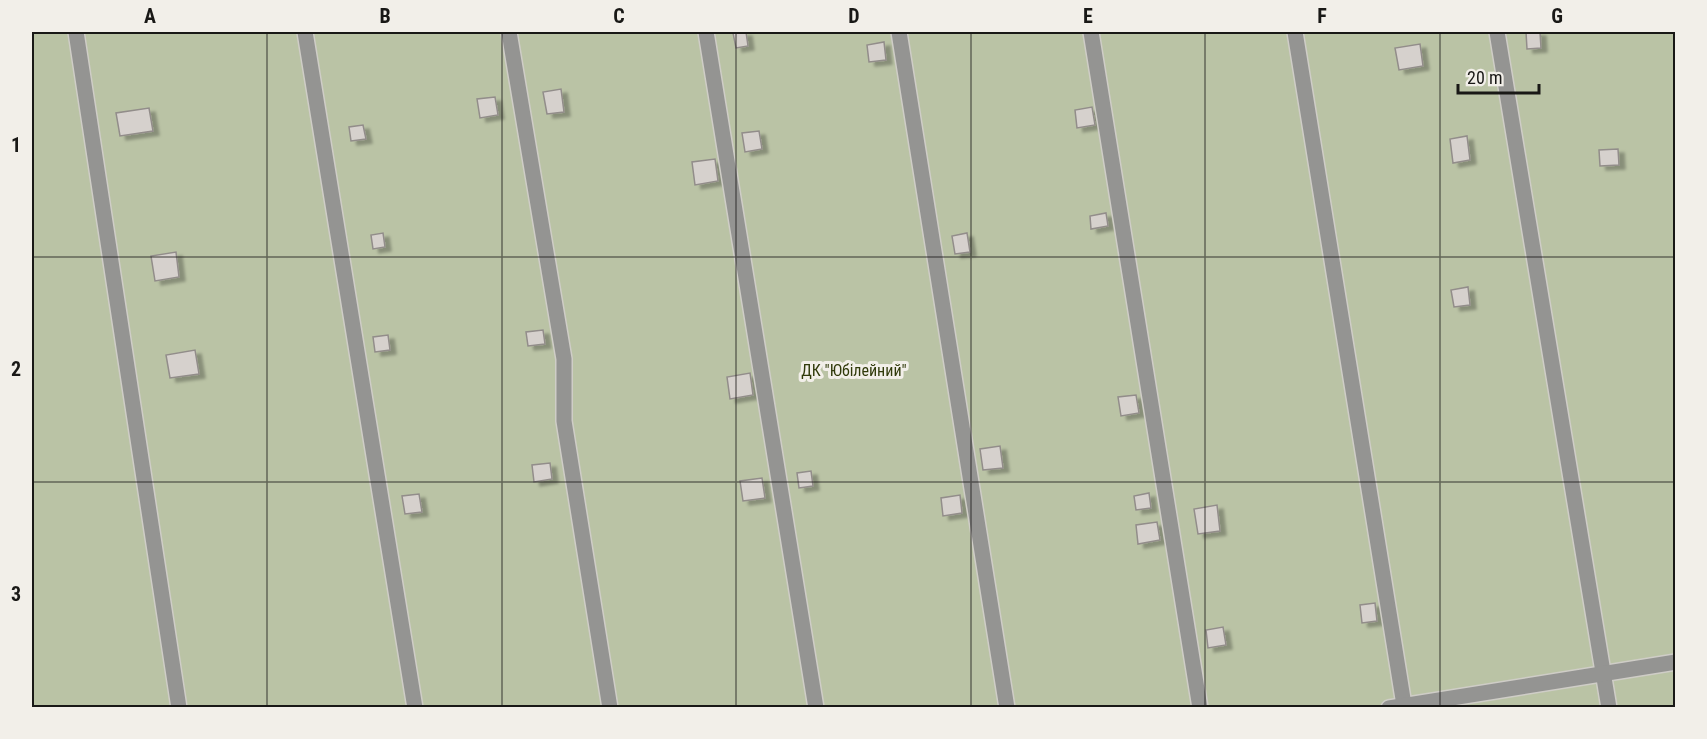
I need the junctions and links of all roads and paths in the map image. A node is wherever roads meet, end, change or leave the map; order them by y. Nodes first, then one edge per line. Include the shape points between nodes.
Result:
1 (76, 32) edge
2 (305, 32) edge
3 (509, 32) edge
4 (706, 32) edge
5 (899, 32) edge
6 (1091, 32) edge
7 (1295, 32) edge
8 (1497, 32) edge
9 (1676, 662) edge
10 (1604, 673) junction
11 (1439, 704) edge
12 (1396, 706) edge
13 (179, 708) edge
14 (415, 708) edge
15 (610, 708) edge
16 (816, 708) edge
17 (1007, 708) edge
18 (1200, 708) edge
19 (1609, 708) edge

1 - 13 lane
2 - 14 lane
3 - 15 lane via 564,359 564,421
4 - 16 lane
5 - 17 lane
6 - 18 lane
7 - 12 lane
8 - 10 lane
9 - 10 lane
10 - 11 lane
10 - 19 lane
11 - 12 lane

